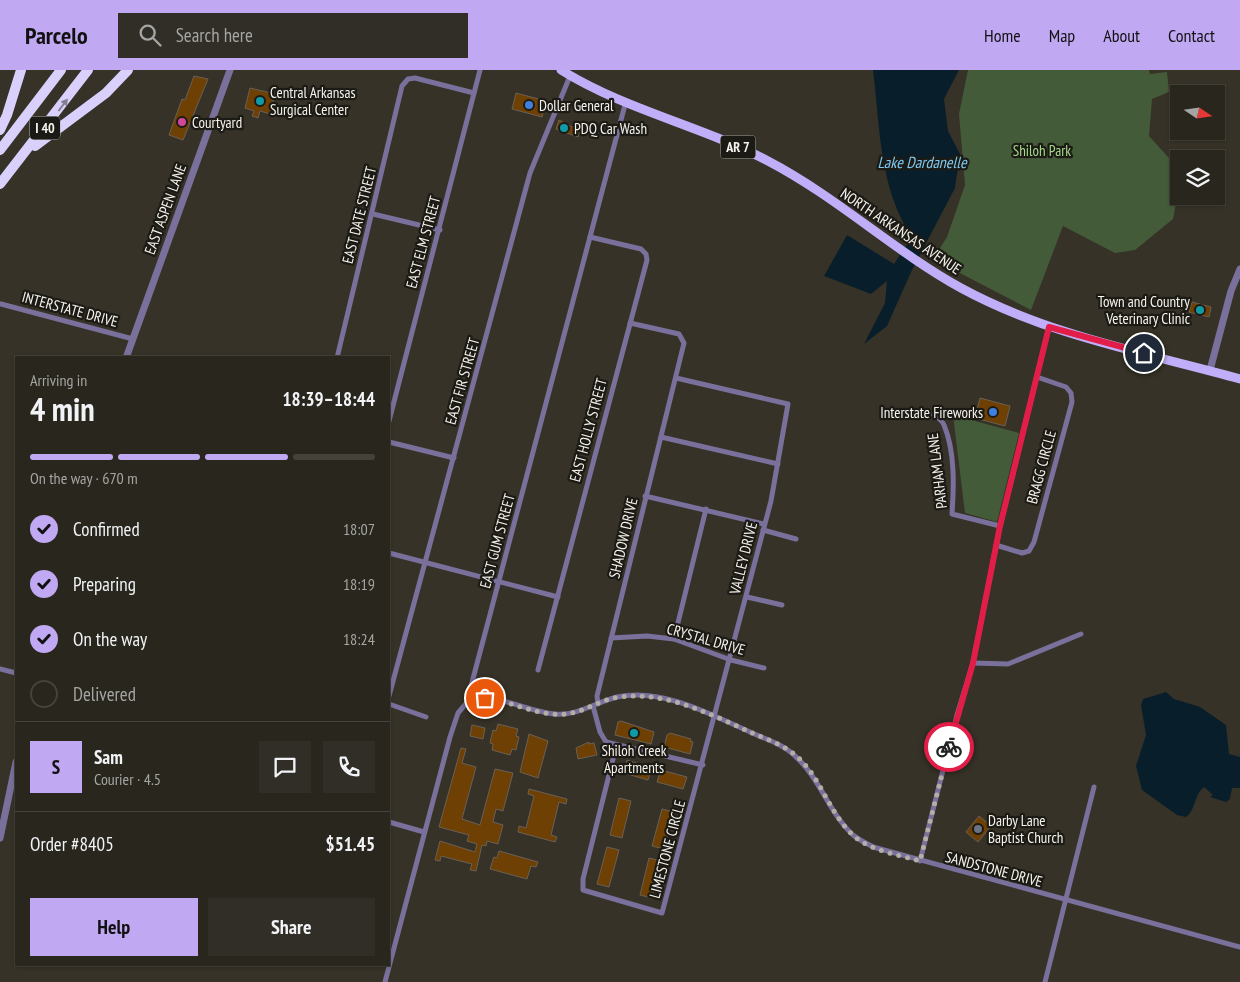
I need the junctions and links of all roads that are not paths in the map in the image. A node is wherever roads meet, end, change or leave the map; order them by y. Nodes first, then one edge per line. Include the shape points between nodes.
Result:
1 (21, 70) edge
2 (61, 70) edge
3 (88, 70) edge
4 (128, 70) edge
5 (230, 70) edge
6 (480, 70) edge
7 (561, 70) edge
8 (570, 76) junction
9 (474, 93) junction
10 (626, 101) junction
11 (0, 130) edge
12 (0, 150) edge
13 (26, 152) junction
14 (0, 184) edge
15 (373, 214) junction
16 (440, 230) junction
17 (590, 237) junction
18 (1240, 268) edge
19 (1, 304) dead end
20 (630, 323) junction
21 (1049, 327) junction
22 (133, 339) junction
23 (127, 356) edge
24 (338, 356) edge
25 (1210, 370) junction
26 (1036, 377) junction
27 (676, 378) junction
28 (1240, 379) edge
29 (390, 393) edge
30 (395, 394) junction
31 (933, 414) dead end
32 (390, 416) edge
33 (661, 437) junction
34 (390, 442) edge
35 (454, 458) junction
36 (778, 464) junction
37 (646, 496) junction
38 (706, 509) junction
39 (1000, 526) junction
40 (764, 527) junction
41 (796, 539) dead end
42 (996, 545) junction
43 (390, 553) edge
44 (425, 562) junction
45 (499, 581) junction
46 (558, 596) junction
47 (746, 597) junction
48 (782, 605) dead end
49 (1082, 634) dead end
50 (611, 638) junction
51 (674, 639) junction
52 (730, 660) junction
53 (973, 663) junction
54 (764, 668) dead end
55 (0, 669) edge
56 (538, 670) dead end
57 (15, 673) edge
58 (390, 692) edge
59 (470, 699) junction
60 (390, 704) edge
61 (595, 705) junction
62 (426, 717) dead end
63 (716, 717) junction
64 (606, 742) junction
65 (703, 765) junction
66 (15, 767) edge
67 (1094, 786) dead end
68 (390, 822) edge
69 (424, 832) junction
70 (0, 838) edge
71 (920, 861) junction
72 (1064, 901) junction
73 (1240, 947) edge
74 (386, 982) edge
75 (1045, 982) edge

1 - 11 highway
2 - 12 highway, I 40
13 -> 3 highway, I 40
4 - 13 highway via 106,93
5 - 22 street, EAST ASPEN LANE
6 - 9 street, EAST ELM STREET
7 - 8 main road, NORTH ARKANSAS AVENUE / AR 7
8 - 10 main road, NORTH ARKANSAS AVENUE / AR 7
8 - 35 street, EAST FIR STREET via 530,173
9 - 15 street, EAST DATE STREET via 416,78 408,79 402,86
9 - 16 street, EAST ELM STREET
10 - 17 street, EAST GUM STREET
10 - 21 main road, NORTH ARKANSAS AVENUE / AR 7 via 771,162 959,287
13 - 14 highway, I 40
15 - 16 street
15 - 24 street, EAST DATE STREET
16 - 30 street, EAST ELM STREET
17 - 20 street, EAST HOLLY STREET via 640,249 646,254 648,260
17 - 45 street, EAST GUM STREET
18 - 25 street
19 - 22 street, INTERSTATE DRIVE
20 - 27 street, SHADOW DRIVE via 679,334 684,338
20 - 46 street, EAST HOLLY STREET
21 - 25 main road, NORTH ARKANSAS AVENUE / AR 7
21 - 26 street
22 - 23 street, EAST ASPEN LANE
25 - 28 main road, NORTH ARKANSAS AVENUE / AR 7
26 - 39 street
26 - 42 street, BRAGG CIRCLE via 1066,388 1071,393 1072,402 1034,542 1029,551 1022,553
27 - 33 street, SHADOW DRIVE
27 - 36 street, VALLEY DRIVE via 788,404
29 - 30 street
30 - 32 street, EAST ELM STREET
31 - 39 street, PARHAM LANE via 943,422 949,442 954,489 952,514
33 - 36 street
33 - 37 street, SHADOW DRIVE
34 - 35 street
35 - 44 street, EAST FIR STREET
36 - 40 street, VALLEY DRIVE
37 - 38 street
37 - 50 street, SHADOW DRIVE
38 - 40 street
38 - 51 street
39 - 42 street
40 - 41 street
40 - 47 street, VALLEY DRIVE
42 - 53 street
43 - 44 street
44 - 45 street
44 - 58 street, EAST FIR STREET
45 - 46 street
45 - 59 street, EAST GUM STREET
46 - 56 street, EAST HOLLY STREET
47 - 48 street
47 - 52 street, VALLEY DRIVE
49 - 53 street via 1008,664
50 - 51 street, CRYSTAL DRIVE via 647,636
50 - 61 street, SHADOW DRIVE
51 - 52 street, CRYSTAL DRIVE
52 - 54 street, CRYSTAL DRIVE
52 - 63 street, VALLEY DRIVE
53 - 71 street
55 - 57 street
59 - 61 street, SANDSTONE DRIVE via 498,700 556,714
59 - 69 street, EAST GUM STREET via 458,713
60 - 62 street
61 - 63 street, SANDSTONE DRIVE via 618,697 643,695 672,701
61 - 64 street, LIMESTONE CIRCLE via 600,732
63 - 65 street, LIMESTONE CIRCLE
63 - 71 street, SANDSTONE DRIVE via 794,754 807,767 854,837 873,847
64 - 65 street
64 - 65 street, LIMESTONE CIRCLE via 614,755 583,890 662,913
66 - 70 street
67 - 72 street
68 - 69 street
69 - 74 street, EAST GUM STREET
71 - 72 street, SANDSTONE DRIVE
72 - 73 street, SANDSTONE DRIVE
72 - 75 street

